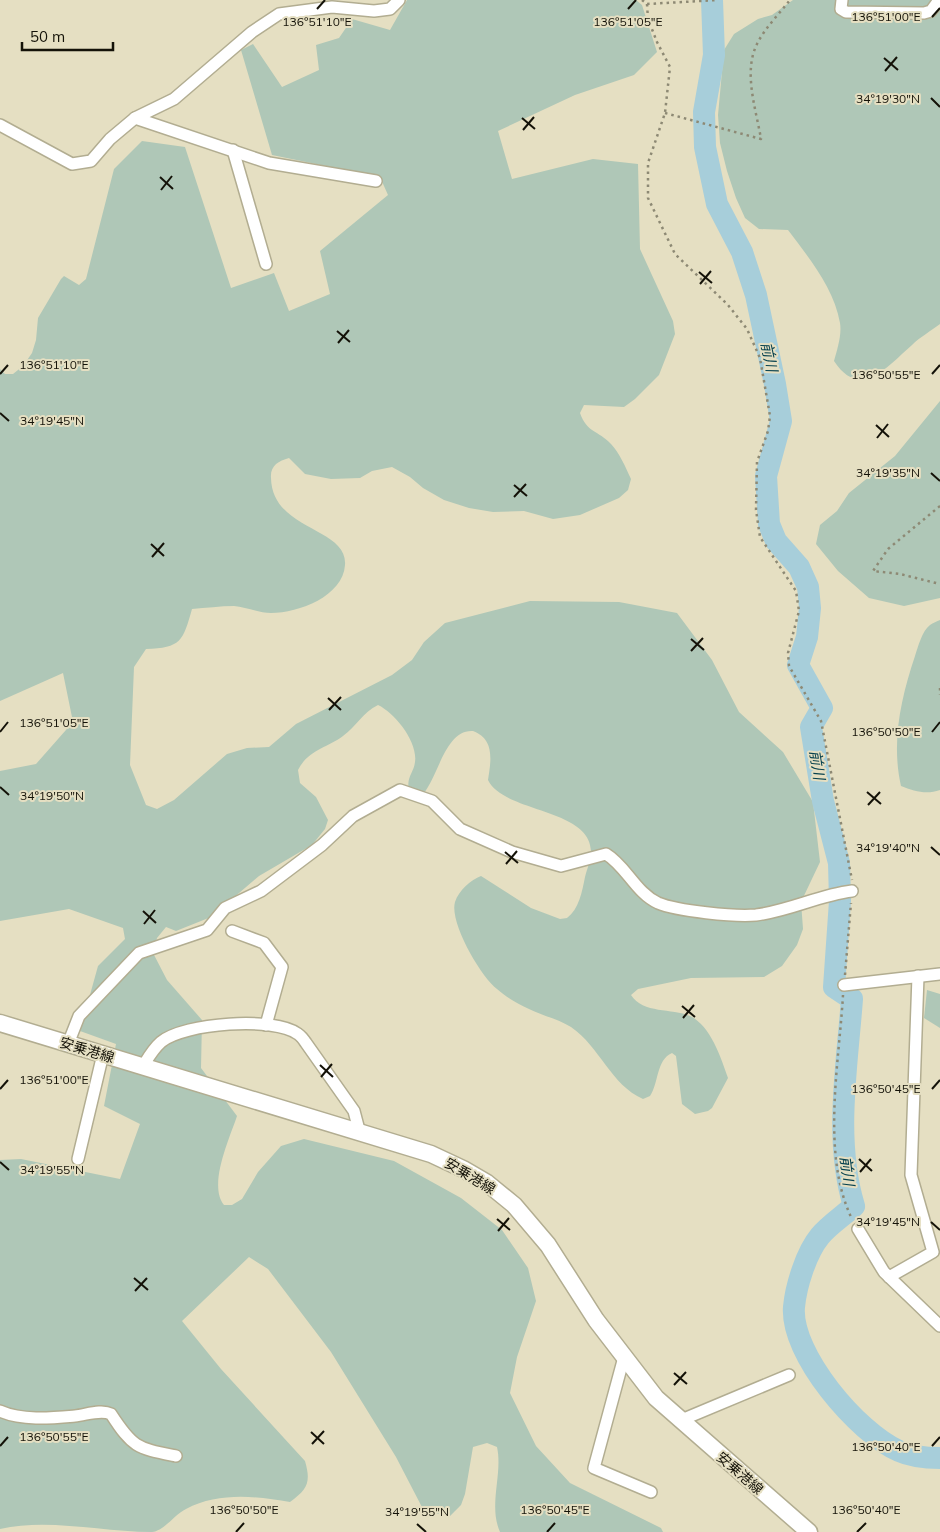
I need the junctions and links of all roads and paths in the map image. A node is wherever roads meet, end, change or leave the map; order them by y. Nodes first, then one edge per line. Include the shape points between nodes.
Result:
1 (400, 0) edge
2 (642, 0) edge
3 (718, 0) edge
4 (790, 0) edge
5 (842, 0) edge
6 (939, 0) edge
7 (647, 4) junction
8 (665, 113) junction
9 (135, 118) junction
10 (0, 125) edge
11 (233, 150) junction
12 (376, 181) dead end
13 (266, 264) dead end
14 (940, 506) edge
15 (940, 584) edge
16 (940, 688) edge
17 (940, 695) edge
18 (844, 891) junction
19 (232, 931) dead end
20 (940, 974) edge
21 (918, 976) junction
22 (844, 985) joint
23 (843, 1001) dead end
24 (0, 1023) edge
25 (266, 1025) junction
26 (68, 1044) junction
27 (103, 1054) junction
28 (142, 1066) junction
29 (359, 1130) junction
30 (78, 1159) dead end
31 (858, 1229) joint
32 (889, 1277) junction
33 (940, 1326) edge
34 (624, 1357) junction
35 (789, 1375) dead end
36 (0, 1411) edge
37 (680, 1420) junction
38 (176, 1456) dead end
39 (651, 1492) dead end
40 (809, 1532) edge

1 - 9 street via 390,9 374,11 332,6 279,14 252,32 174,99
2 - 7 path
3 - 7 path
4 - 8 path via 761,36 753,55 752,93 761,139
5 - 6 street via 841,9 846,12 924,14 931,11
7 - 8 path via 648,19 670,67
8 - 18 path via 648,163 648,198 675,254 728,304 747,329 760,358 770,416 756,462 756,510 760,537 796,591 799,611 788,653 789,666 821,720 852,875
9 - 10 street via 91,161 72,164
9 - 11 street
11 - 12 street via 268,163
11 - 13 street
14 - 15 path via 888,549 873,571
16 - 17 path
18 - 22 path
18 - 26 street via 756,915 688,911 657,902 626,875 615,859 606,854 560,866 512,852 460,829 432,801 400,790 353,816 322,845 261,891 225,908 206,930 139,953 79,1016
19 - 25 street via 264,943 282,967
20 - 21 street
21 - 22 street
21 - 32 street via 911,1175 933,1252
23 - 31 path via 834,1139 836,1174 842,1199
24 - 26 main road, 安乗港線
25 - 28 street via 193,1027 162,1041
25 - 29 street via 298,1034 354,1111
26 - 27 main road, 安乗港線
27 - 28 main road, 安乗港線
27 - 30 street
28 - 29 main road, 安乗港線
29 - 34 main road, 安乗港線 via 431,1154 463,1169 514,1205 548,1245
31 - 32 street
32 - 33 street
34 - 37 main road, 安乗港線 via 656,1398
34 - 39 street via 594,1468
35 - 37 street
36 - 38 street via 24,1417 106,1412 111,1414 132,1443 142,1449
37 - 40 main road, 安乗港線

